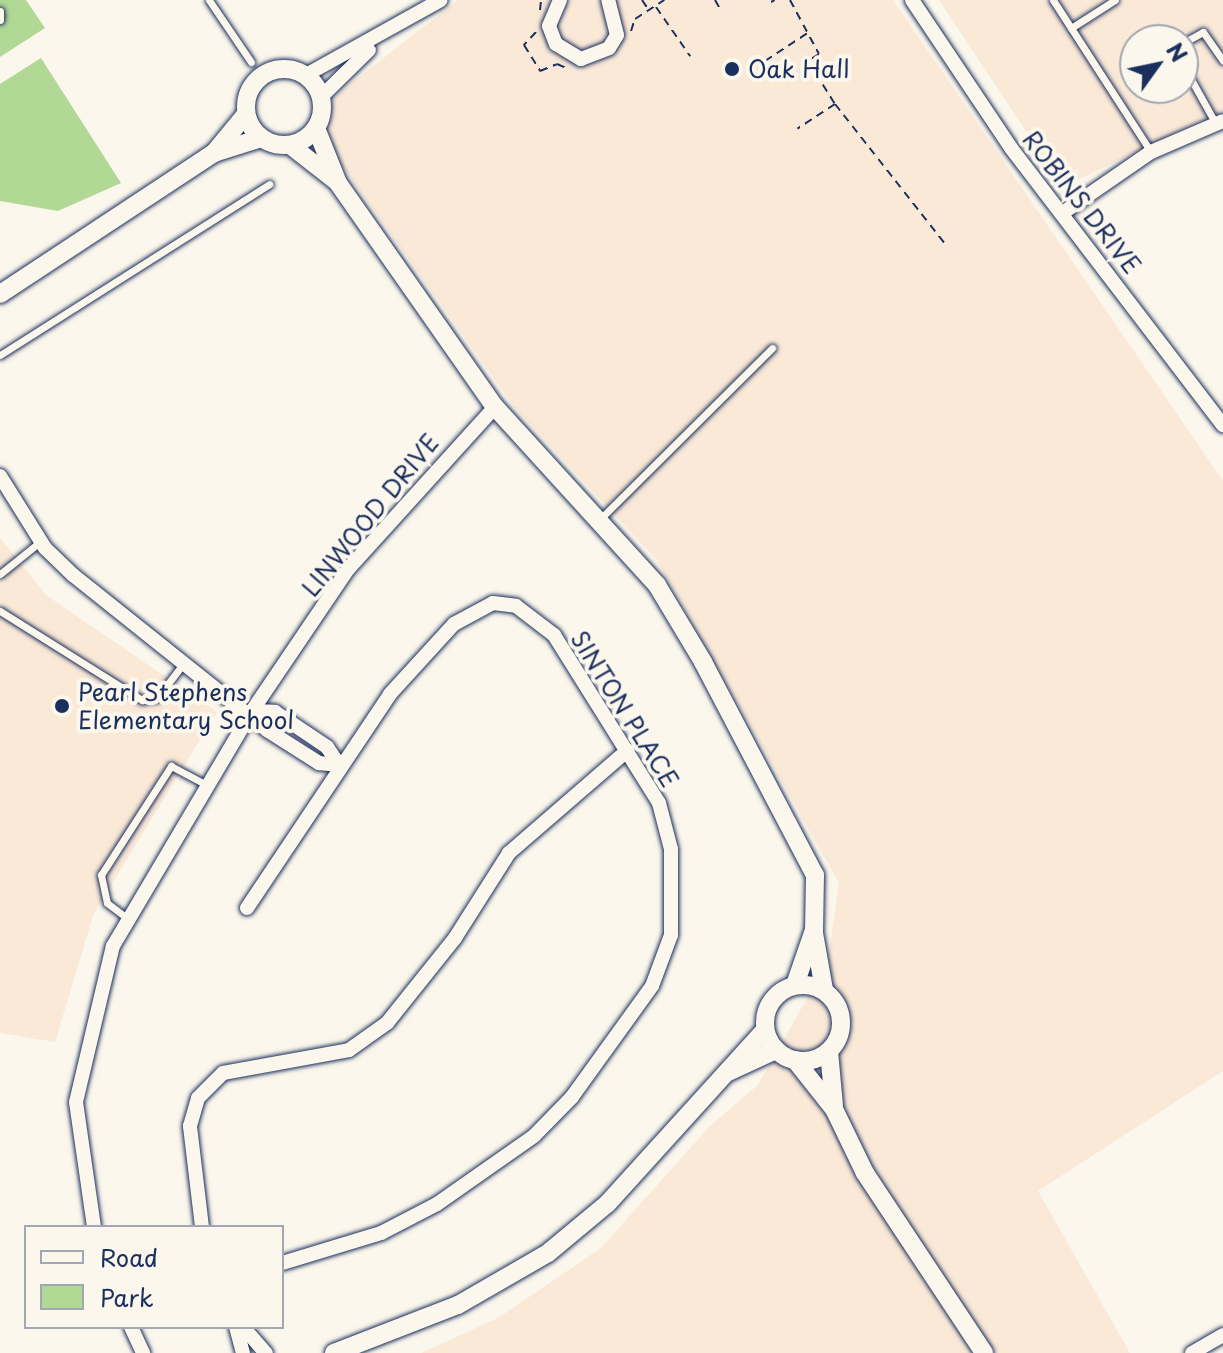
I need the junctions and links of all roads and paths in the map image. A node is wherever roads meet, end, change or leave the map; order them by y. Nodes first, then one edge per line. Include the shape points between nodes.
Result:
1 (209, 0) edge
2 (441, 0) edge
3 (608, 0) edge
4 (642, 0) edge
5 (715, 0) edge
6 (790, 0) edge
7 (912, 0) edge
8 (1053, 0) edge
9 (1115, 0) edge
10 (555, 2) edge
11 (655, 6) dead end
12 (719, 7) dead end
13 (648, 10) dead end
14 (0, 11) edge
15 (0, 20) edge
16 (1071, 28) junction
17 (810, 31) junction
18 (1199, 34) edge
19 (378, 42) junction
20 (690, 56) dead end
21 (765, 61) dead end
22 (1223, 61) edge
23 (251, 62) dead end
24 (306, 75) junction
25 (1199, 90) edge
26 (321, 97) junction
27 (835, 104) junction
28 (246, 114) junction
29 (1220, 122) edge
30 (316, 128) junction
31 (797, 129) dead end
32 (261, 138) junction
33 (290, 145) junction
34 (1151, 152) junction
35 (214, 153) junction
36 (338, 183) junction
37 (269, 184) dead end
38 (1064, 212) junction
39 (945, 244) dead end
40 (0, 294) edge
41 (772, 348) dead end
42 (0, 355) edge
43 (495, 407) junction
44 (1223, 425) edge
45 (0, 476) edge
46 (599, 520) junction
47 (41, 541) junction
48 (0, 574) edge
49 (0, 611) edge
50 (185, 660) junction
51 (252, 711) junction
52 (628, 750) junction
53 (339, 765) junction
54 (206, 785) junction
55 (247, 908) dead end
56 (127, 918) junction
57 (814, 930) junction
58 (795, 985) junction
59 (824, 990) junction
60 (765, 1030) junction
61 (776, 1050) junction
62 (829, 1051) junction
63 (795, 1060) junction
64 (725, 1073) junction
65 (834, 1109) junction
66 (94, 1225) edge
67 (202, 1225) edge
68 (284, 1262) edge
69 (132, 1329) edge
70 (237, 1329) edge
71 (245, 1329) edge
72 (1223, 1335) edge
73 (143, 1353) edge
74 (243, 1353) edge
75 (266, 1353) edge
76 (334, 1353) edge
77 (984, 1353) edge
78 (1192, 1353) edge

1 - 23 lane
2 - 19 street
3 - 10 street via 619,20 617,35 609,48 581,59 556,44
4 - 13 path
5 - 12 path
6 - 17 path
7 - 38 street, ROBINS DRIVE
8 - 16 lane
9 - 16 lane
11 - 20 path
14 - 15 lane
16 - 34 lane
17 - 21 path
17 - 27 path via 819,54 808,61
18 - 22 lane via 1203,32
19 - 24 street
19 - 26 street
24 - 26 street
24 - 28 street via 285,68 263,74 248,92
25 - 29 lane
26 - 30 street
27 - 31 path
27 - 39 path via 905,183
28 - 32 street
28 - 35 street
29 - 34 street
30 - 33 street
30 - 36 street
32 - 33 street
32 - 35 street
33 - 36 street
34 - 38 street
35 - 40 street
36 - 43 street
37 - 42 lane
38 - 44 street, ROBINS DRIVE
41 - 46 lane
43 - 46 street
43 - 51 street, LINWOOD DRIVE via 349,568
45 - 47 street
46 - 57 street via 657,585 808,852
47 - 48 lane
47 - 50 street via 73,575
49 - 50 lane via 142,700 157,698
50 - 51 street
51 - 53 street via 267,730 319,763
51 - 54 street, LINWOOD DRIVE
52 - 53 street, SINTON PLACE via 554,635 516,606 493,603 454,624
52 - 67 street via 509,853 455,938 387,1023 349,1050 223,1073 198,1098 190,1126
52 - 68 street, SINTON PLACE via 659,803 667,833 671,922 652,986 614,1048 534,1136 486,1173 381,1233
53 - 55 street, SINTON PLACE
54 - 56 street, LINWOOD DRIVE
54 - 56 lane via 171,766 101,875 107,903
56 - 66 street, LINWOOD DRIVE via 98,989 76,1102
57 - 58 street
57 - 59 street
58 - 59 street
58 - 60 street via 768,1006
59 - 62 street via 841,1019
60 - 61 street
60 - 64 street
61 - 63 street
61 - 64 street
62 - 63 street
62 - 65 street
63 - 65 street
64 - 76 street via 608,1203 548,1253 458,1305
65 - 77 street via 865,1173
69 - 73 street
70 - 74 street
71 - 75 street
72 - 78 street

